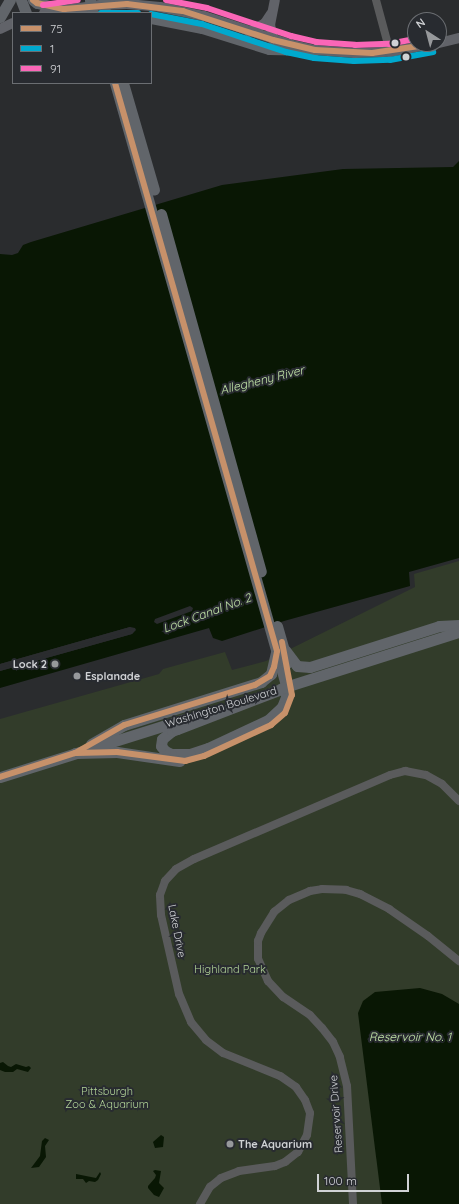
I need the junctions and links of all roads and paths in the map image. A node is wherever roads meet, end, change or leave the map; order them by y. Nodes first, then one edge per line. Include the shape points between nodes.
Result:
1 (10, 0) edge
2 (21, 0) edge
3 (32, 0) edge
4 (90, 0) edge
5 (96, 0) edge
6 (104, 0) edge
7 (376, 0) edge
8 (274, 1) edge
9 (64, 9) junction
10 (26, 12) edge
11 (36, 12) edge
12 (49, 12) edge
13 (94, 12) edge
14 (94, 12) edge
15 (105, 12) edge
16 (272, 12) junction
17 (0, 17) edge
18 (152, 18) edge
19 (12, 23) edge
20 (0, 29) edge
21 (249, 32) junction
22 (459, 38) edge
23 (272, 40) junction
24 (447, 41) edge
25 (407, 49) edge
26 (315, 50) junction
27 (390, 52) junction
28 (115, 84) edge
29 (123, 84) edge
30 (459, 625) edge
31 (459, 632) edge
32 (280, 650) junction
33 (289, 692) junction
34 (75, 753) junction
35 (0, 777) edge
36 (459, 801) edge
37 (459, 961) edge
38 (200, 1204) edge
39 (353, 1204) edge

1 - 17 highway
2 - 10 highway
3 - 9 highway
3 - 11 highway
4 - 13 highway
5 - 14 highway
6 - 15 highway
7 - 27 street
8 - 16 main road
8 - 23 main road via 276,28
9 - 12 main road
9 - 21 main road via 107,5 160,7 204,16
16 - 21 main road via 267,21
16 - 23 main road
18 - 26 highway via 202,28 269,49
19 - 20 main road
21 - 23 main road
22 - 24 main road
23 - 26 main road
25 - 27 main road
26 - 27 main road
28 - 32 highway
29 - 32 highway
30 - 32 highway via 436,627 307,668 297,666
31 - 33 highway, Washington Boulevard
32 - 33 highway
32 - 34 highway via 271,674 261,682 124,725
33 - 33 highway via 282,707 271,718 202,750 190,754 175,754 165,751 161,746 164,736 172,731
33 - 34 highway, Washington Boulevard
33 - 34 highway via 288,708 274,723 197,758 174,761 118,752
34 - 35 highway
36 - 38 street, Lake Drive via 442,784 426,775 406,772 390,775 194,859 176,868 165,881 160,895 161,915 179,994 191,1022 206,1040 223,1053 280,1076 296,1087 310,1113 307,1135 295,1155 275,1166 239,1171 221,1178 210,1187
37 - 39 street, Reservoir Drive via 389,909 346,890 322,889 289,900 274,912 261,933 258,941 258,959 268,981 283,997 322,1028 340,1057 347,1086

